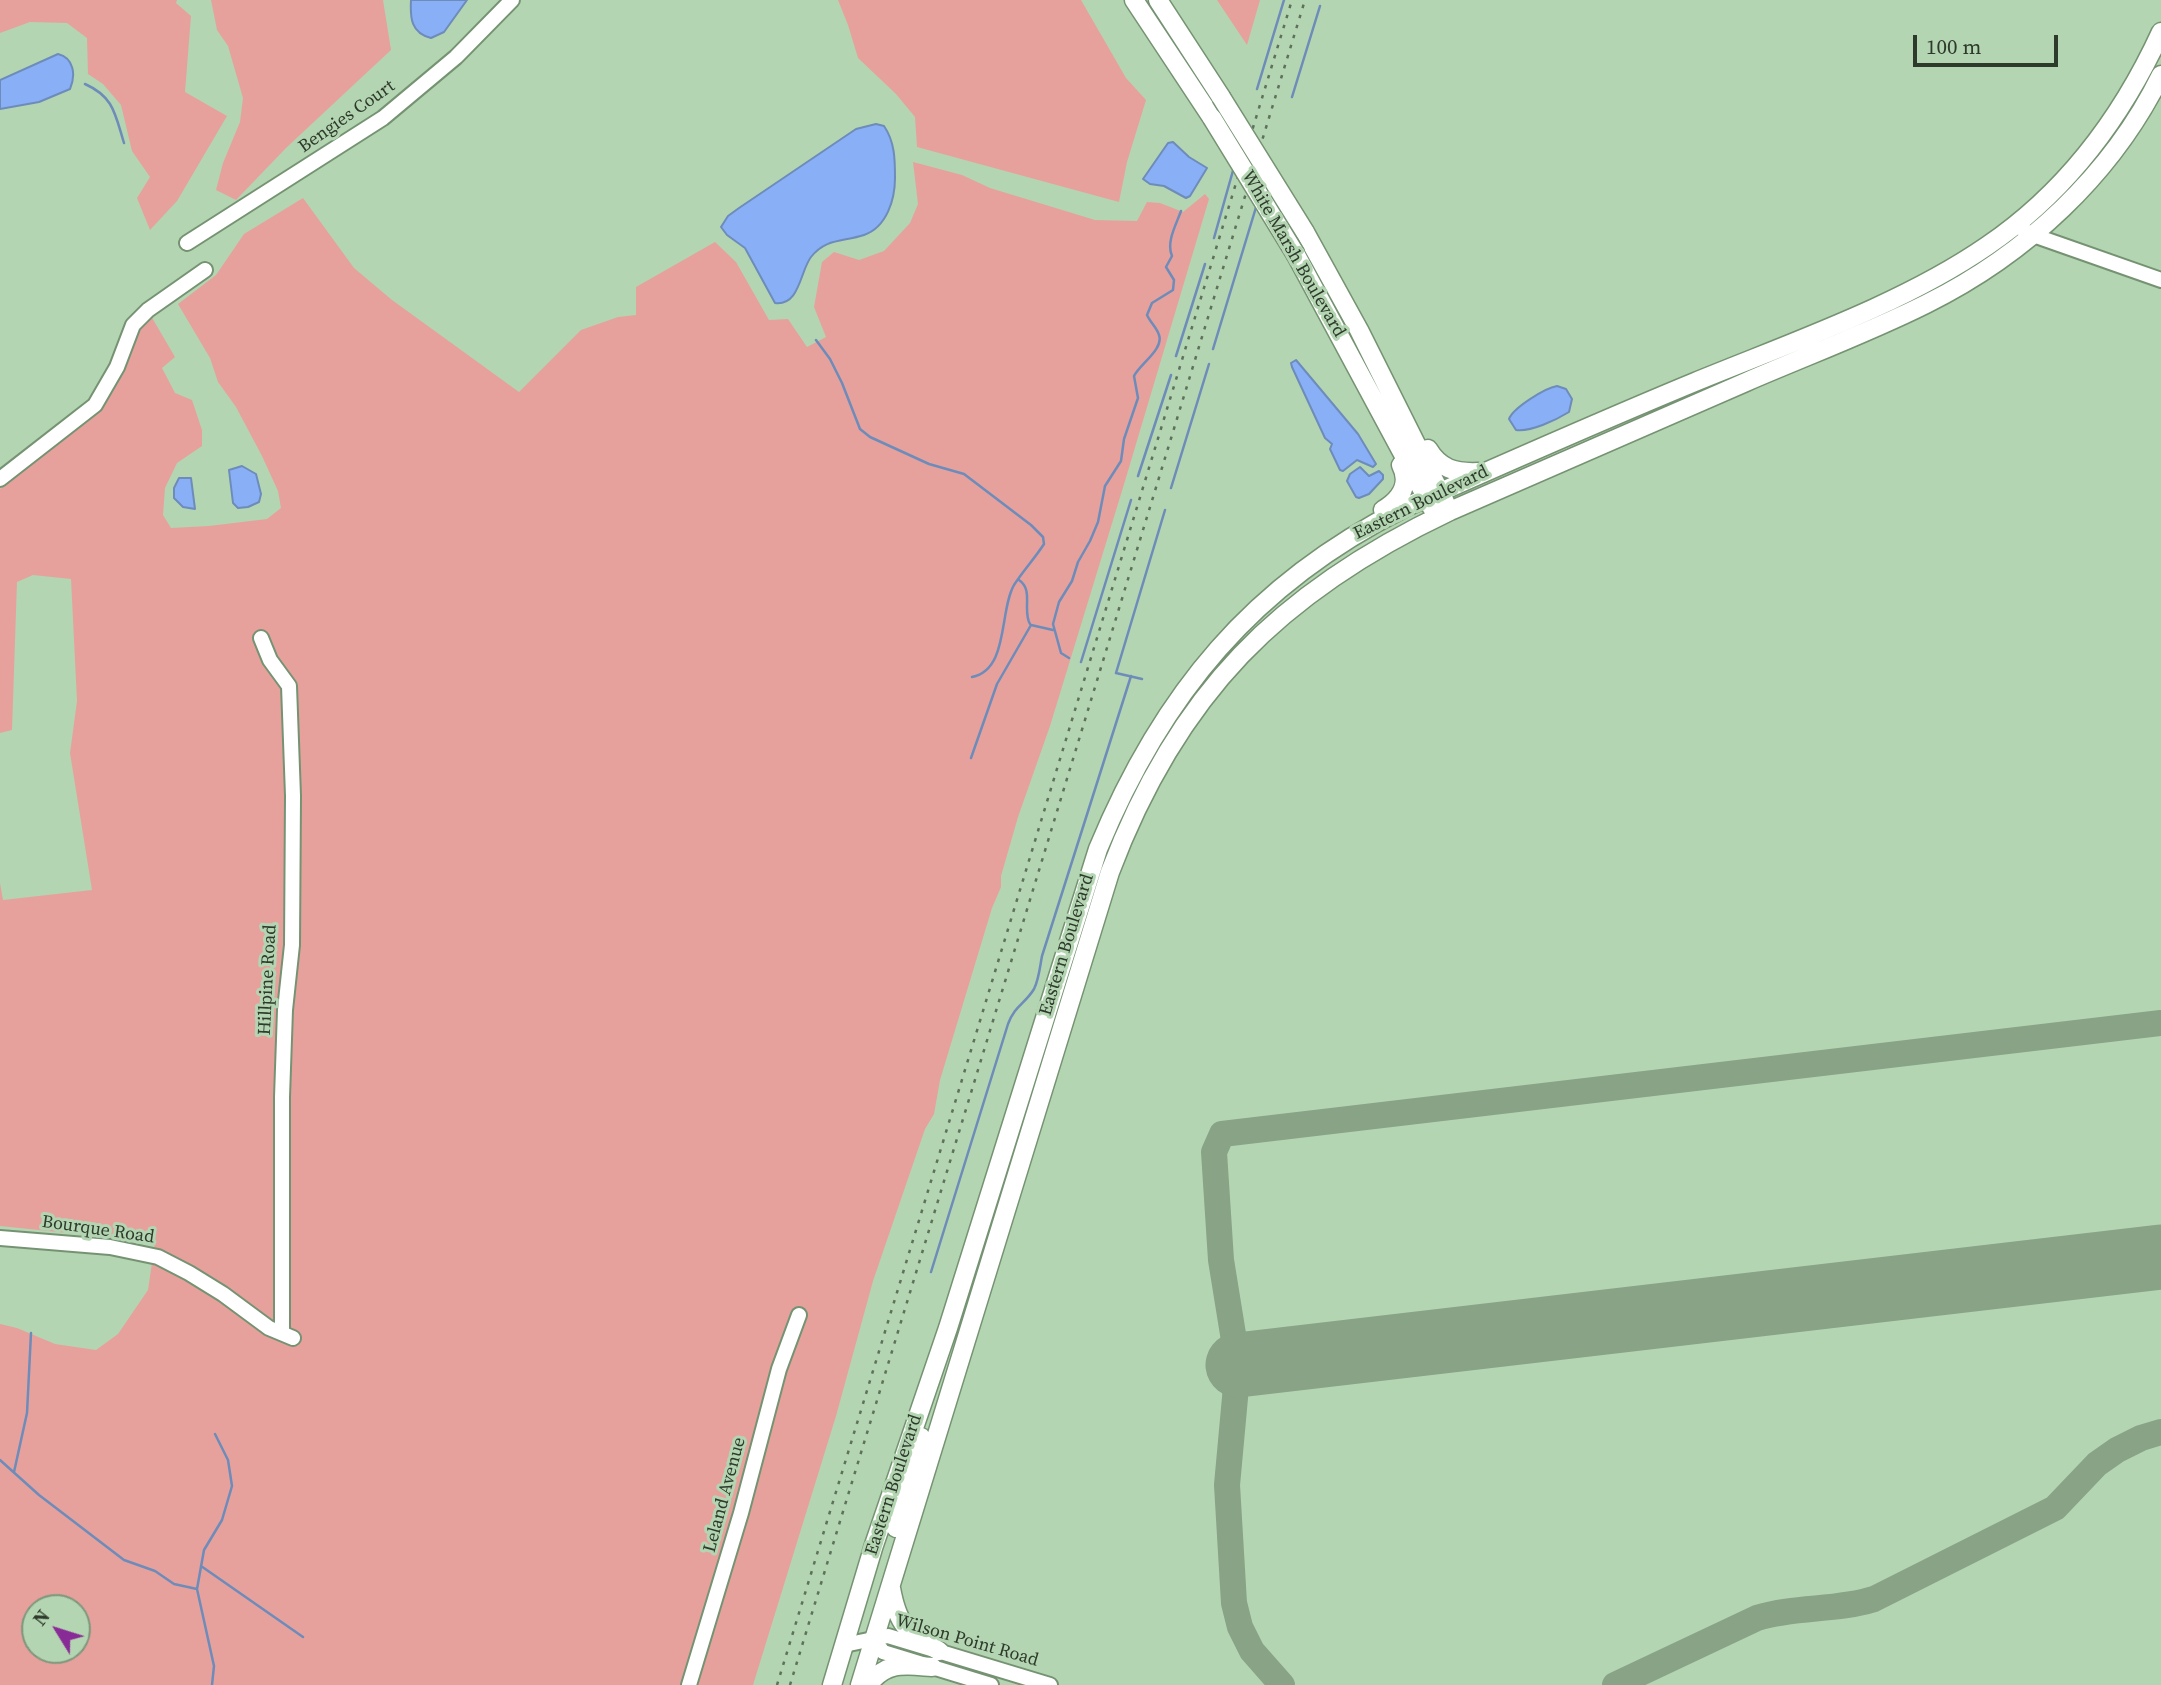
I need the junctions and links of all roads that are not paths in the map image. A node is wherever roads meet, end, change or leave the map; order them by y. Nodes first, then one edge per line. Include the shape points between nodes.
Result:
1 (512, 0) edge
2 (1134, 0) edge
3 (1158, 0) edge
4 (2161, 32) edge
5 (2161, 75) edge
6 (2015, 225) junction
7 (2033, 235) junction
8 (187, 243) dead end
9 (205, 270) dead end
10 (2161, 280) edge
11 (1367, 385) junction
12 (1400, 410) junction
13 (1487, 471) junction
14 (0, 479) edge
15 (1433, 495) junction
16 (1443, 514) junction
17 (1358, 532) junction
18 (261, 638) dead end
19 (0, 1238) edge
20 (799, 1315) dead end
21 (948, 1328) junction
22 (288, 1335) joint
23 (891, 1586) junction
24 (874, 1639) junction
25 (844, 1645) junction
26 (935, 1659) junction
27 (689, 1685) edge
28 (832, 1685) edge
29 (860, 1685) edge
30 (868, 1685) edge
31 (991, 1685) edge
32 (1049, 1685) edge

1 - 8 street, Bengies Court via 456,57 391,112
2 - 11 main road, White Marsh Boulevard, bridge via 1296,255
3 - 12 main road, White Marsh Boulevard, bridge via 1305,232
4 - 6 main road, Eastern Boulevard via 2135,83 2095,143
5 - 7 main road, Eastern Boulevard via 2105,162
6 - 7 street
6 - 13 main road, Eastern Boulevard via 1966,260 1904,293
7 - 10 street
7 - 16 main road, Eastern Boulevard via 1981,273 1917,309
9 - 14 street via 133,324 117,367 95,405
11 - 15 main road, White Marsh Boulevard
11 - 17 main road via 1368,401 1406,481 1399,496 1367,518
12 - 13 main road via 1413,421 1440,464 1453,472
12 - 15 main road, White Marsh Boulevard
13 - 15 main road, Eastern Boulevard
15 - 16 main road, White Marsh Boulevard
15 - 17 main road, Eastern Boulevard
16 - 23 main road, Eastern Boulevard via 1353,563 1276,621 1209,691 1147,785 1091,928
17 - 21 main road, Eastern Boulevard via 1278,589 1230,634 1188,685 1130,776 1088,877
18 - 22 street, Hillpine Road via 289,686 292,945 282,1097
19 - 22 street, Bourque Road via 110,1247 158,1257 223,1294 269,1328
20 - 27 street, Leland Avenue via 779,1369
21 - 24 main road via 943,1361 868,1620
21 - 25 main road, Eastern Boulevard
23 - 24 main road, Eastern Boulevard
23 - 26 main road via 900,1620
24 - 25 street, Wilson Point Road
24 - 26 street, Wilson Point Road via 888,1636
24 - 29 main road, Eastern Boulevard
25 - 28 main road, Eastern Boulevard
26 - 30 main road via 895,1665
26 - 31 street, Wilson Point Road
26 - 32 street, Wilson Point Road

